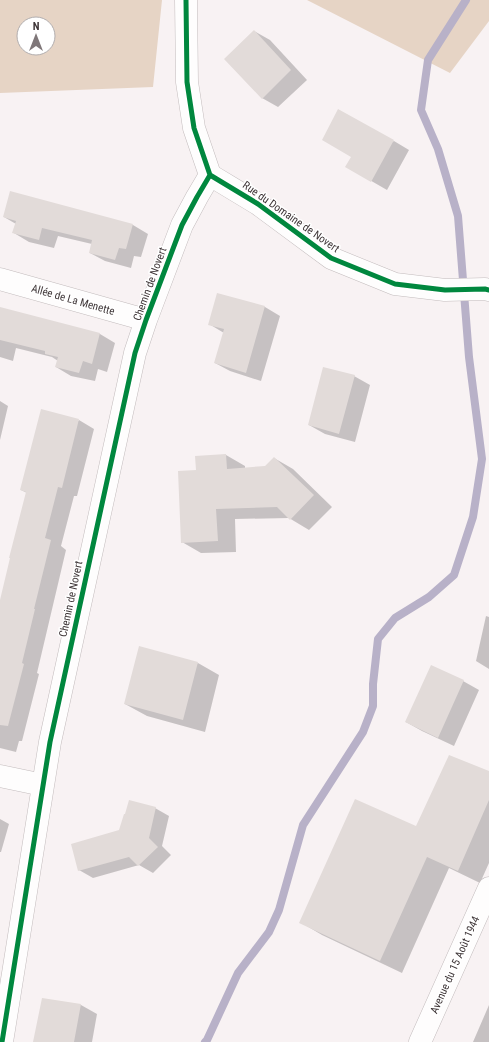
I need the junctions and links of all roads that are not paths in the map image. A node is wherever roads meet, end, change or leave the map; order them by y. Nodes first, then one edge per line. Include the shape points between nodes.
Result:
1 (186, 0) edge
2 (210, 175) junction
3 (0, 279) edge
4 (487, 289) edge
5 (146, 320) junction
6 (0, 776) edge
7 (43, 785) junction
8 (489, 888) edge
9 (2, 1042) edge
10 (420, 1042) edge

1 - 2 street via 187,82 194,128
2 - 4 street, Rue du Domaine de Novert via 258,204 331,258 395,284 445,290
2 - 5 street, Chemin de Novert via 182,225
3 - 5 street, Allée de La Menette
5 - 7 street, Chemin de Novert via 133,361 50,742
6 - 7 street
7 - 9 street, Chemin de Novert
8 - 10 street, Avenue du 15 Août 1944

